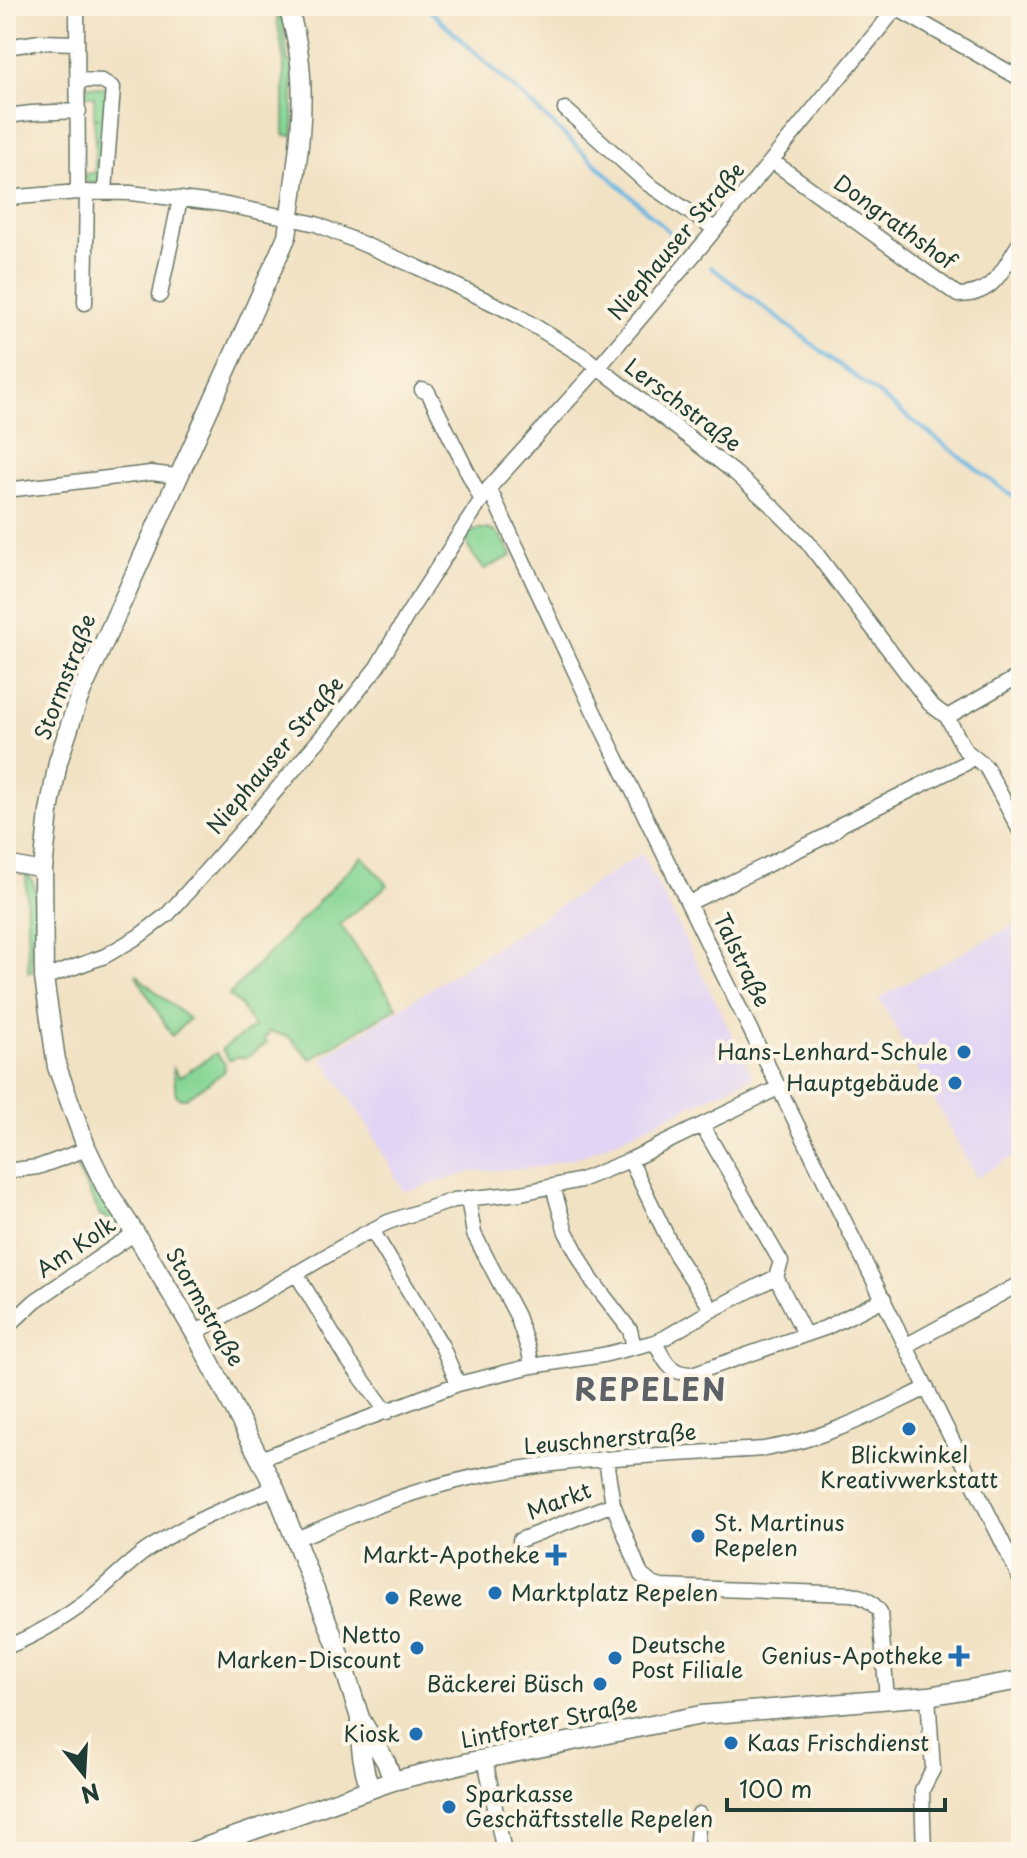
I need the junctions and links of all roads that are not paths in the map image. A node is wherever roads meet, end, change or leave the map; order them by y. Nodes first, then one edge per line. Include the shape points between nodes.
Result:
1 (77, 6) edge
2 (288, 6) edge
3 (897, 7) edge
4 (77, 43) junction
5 (6, 47) edge
6 (1021, 79) edge
7 (79, 80) junction
8 (565, 109) dead end
9 (79, 111) junction
10 (6, 116) edge
11 (772, 161) junction
12 (105, 191) junction
13 (82, 192) junction
14 (6, 198) edge
15 (180, 199) junction
16 (290, 218) junction
17 (715, 229) junction
18 (1021, 241) edge
19 (160, 295) dead end
20 (85, 303) dead end
21 (598, 368) junction
22 (422, 390) dead end
23 (177, 476) junction
24 (6, 490) edge
25 (485, 494) junction
26 (1021, 675) edge
27 (947, 717) junction
28 (973, 757) junction
29 (1021, 833) edge
30 (6, 863) edge
31 (43, 870) junction
32 (689, 903) junction
33 (44, 978) junction
34 (780, 1087) junction
35 (702, 1125) junction
36 (87, 1149) junction
37 (630, 1160) junction
38 (6, 1171) edge
39 (553, 1187) junction
40 (468, 1198) junction
41 (372, 1230) junction
42 (135, 1233) junction
43 (296, 1273) junction
44 (776, 1277) junction
45 (1021, 1283) edge
46 (884, 1299) junction
47 (712, 1310) junction
48 (6, 1328) edge
49 (195, 1333) junction
50 (805, 1335) junction
51 (655, 1342) junction
52 (907, 1345) junction
53 (634, 1347) junction
54 (532, 1366) junction
55 (458, 1384) junction
56 (927, 1388) junction
57 (387, 1412) junction
58 (260, 1459) junction
59 (606, 1460) junction
60 (275, 1488) junction
61 (613, 1504) junction
62 (296, 1539) junction
63 (520, 1540) dead end
64 (1021, 1580) edge
65 (6, 1647) edge
66 (1021, 1680) edge
67 (928, 1696) junction
68 (887, 1700) junction
69 (360, 1718) junction
70 (485, 1759) junction
71 (393, 1781) junction
72 (370, 1789) junction
73 (699, 1814) dead end
74 (191, 1852) edge
75 (504, 1852) edge
76 (696, 1852) edge
77 (924, 1852) edge

1 - 4 street
2 - 16 street, Stormstraße via 301,75
3 - 6 street
3 - 11 street, Niephauser Straße
4 - 5 street
4 - 7 street
7 - 9 street
7 - 12 street via 102,81 113,88
8 - 17 street via 648,184
9 - 10 street
9 - 13 street
11 - 17 street, Niephauser Straße
11 - 18 street, Dongrathshof via 958,295 990,287
12 - 13 street, Lerschstraße
12 - 15 street, Lerschstraße
13 - 14 street, Lerschstraße
13 - 20 street
15 - 16 street, Lerschstraße
15 - 19 street
16 - 21 street, Lerschstraße via 316,224 468,291 515,314
16 - 23 street, Stormstraße via 287,236
17 - 21 street, Niephauser Straße
21 - 25 street, Niephauser Straße
21 - 27 street, Lerschstraße via 735,473 806,540 930,704
22 - 25 street via 428,392
23 - 24 street via 151,473
23 - 31 street, Stormstraße via 79,695 58,762
25 - 32 street, Talstraße
25 - 33 street, Niephauser Straße via 377,667 168,914 117,950
26 - 27 street
27 - 28 street, Lerschstraße
28 - 29 street, Lerschstraße via 986,767
28 - 32 street
30 - 31 street
31 - 33 street, Stormstraße
32 - 34 street, Talstraße
33 - 36 street, Stormstraße via 57,1067
34 - 35 street
34 - 46 street, Talstraße
35 - 37 street
35 - 44 street via 781,1262
36 - 38 street via 38,1167
36 - 42 street, Stormstraße
37 - 39 street
37 - 47 street via 676,1255
39 - 40 street
39 - 53 street via 566,1232 591,1279 630,1330
40 - 41 street
40 - 54 street via 474,1234 517,1316
41 - 43 street
41 - 55 street via 442,1346
42 - 48 street, Am Kolk via 35,1301
42 - 49 street, Stormstraße
43 - 49 street
43 - 57 street via 348,1360
44 - 47 street
44 - 50 street
45 - 52 street
46 - 50 street
46 - 52 street, Talstraße
47 - 51 street
49 - 58 street, Stormstraße
50 - 51 street via 692,1374 671,1368
51 - 53 street
52 - 56 street, Talstraße
53 - 54 street
54 - 55 street
55 - 57 street
56 - 59 street, Leuschnerstraße via 855,1423 786,1445
56 - 64 street, Talstraße
57 - 58 street
58 - 60 street, Stormstraße
59 - 61 street
59 - 62 street, Leuschnerstraße via 428,1488
60 - 62 street, Stormstraße
60 - 65 street via 165,1539 66,1616
61 - 63 street, Markt
61 - 68 street via 641,1575 652,1584 852,1594 869,1600 880,1612
62 - 69 street, Stormstraße
66 - 67 street, Lintforter Straße
67 - 68 street, Lintforter Straße
67 - 77 street via 933,1769 922,1790
68 - 70 street, Lintforter Straße via 701,1715
69 - 71 street, Stormstraße
69 - 72 street, Stormstraße
70 - 71 street, Lintforter Straße
70 - 75 street
71 - 72 street, Lintforter Straße
72 - 74 street, Lintforter Straße
73 - 76 street

